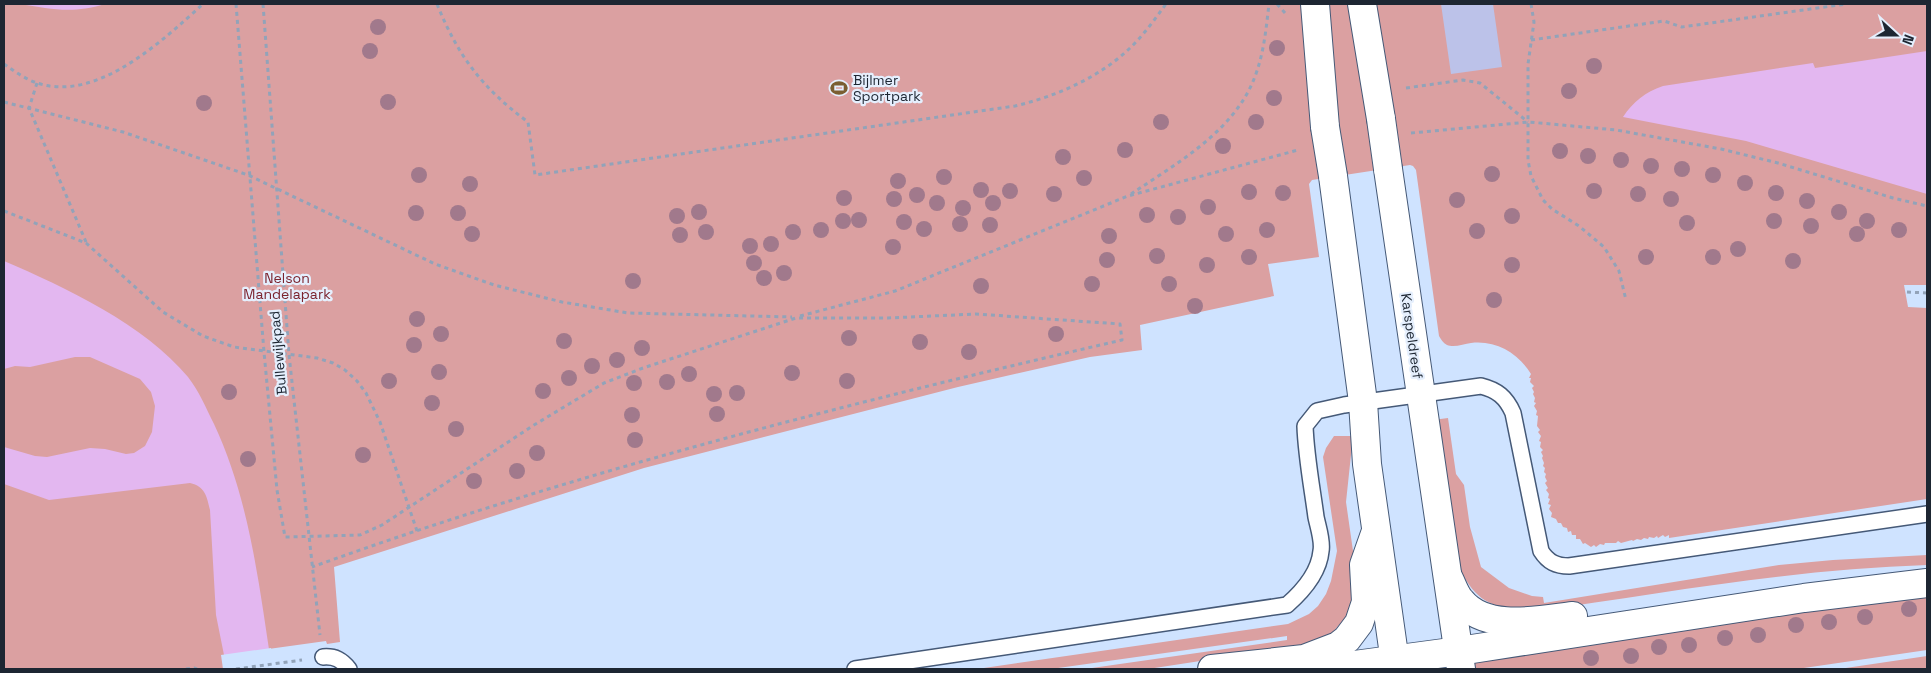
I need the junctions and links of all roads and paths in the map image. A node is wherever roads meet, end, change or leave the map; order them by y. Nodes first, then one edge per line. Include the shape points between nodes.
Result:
1 (203, 4) edge
2 (236, 4) edge
3 (263, 4) edge
4 (437, 4) edge
5 (1166, 4) edge
6 (1269, 4) edge
7 (1314, 4) edge
8 (1362, 4) edge
9 (1532, 4) edge
10 (1846, 4) edge
11 (1531, 40) junction
12 (4, 64) edge
13 (37, 83) junction
14 (1418, 86) dead end
15 (4, 102) edge
16 (30, 108) junction
17 (1529, 122) junction
18 (1391, 126) junction
19 (1299, 150) dead end
20 (248, 175) junction
21 (276, 188) junction
22 (1128, 196) junction
23 (1927, 206) edge
24 (4, 211) edge
25 (86, 243) junction
26 (1907, 292) dead end
27 (1927, 293) edge
28 (1626, 300) dead end
29 (796, 318) junction
30 (264, 352) junction
31 (289, 355) junction
32 (1420, 394) junction
33 (1363, 402) junction
34 (409, 507) junction
35 (1927, 514) edge
36 (1376, 530) junction
37 (416, 531) junction
38 (308, 536) junction
39 (312, 567) junction
40 (1448, 577) junction
41 (1927, 582) edge
42 (1606, 629) junction
43 (323, 658) joint
44 (1460, 660) edge
45 (292, 661) dead end
46 (1402, 666) edge
47 (186, 669) edge
48 (196, 669) edge
49 (236, 669) edge
50 (349, 669) edge
51 (855, 669) edge
52 (1212, 669) edge
53 (1325, 669) edge

1 - 13 path via 119,70 84,83 51,86
2 - 20 path
3 - 21 path, Bullewijkpad
4 - 5 path via 466,62 484,84 528,122 535,175 1015,106 1042,99 1105,69 1129,49
6 - 22 path via 1264,45 1243,102 1226,122 1183,160
7 - 33 main road, bridge via 1325,127
8 - 18 main road, Karspeldreef
9 - 11 path
10 - 11 path via 1682,27 1664,21
11 - 17 path
12 - 13 path
13 - 16 path
14 - 17 path via 1463,80 1480,83
15 - 16 path
16 - 20 path via 123,132
16 - 25 path
17 - 18 path
17 - 23 path via 1616,130 1692,143 1778,163
17 - 28 path via 1528,160 1537,190 1552,209 1604,247 1619,271
18 - 32 main road, Karspeldreef, bridge via 1388,169
19 - 22 path
20 - 21 path
20 - 30 path
21 - 29 path via 435,264 562,302 628,313
21 - 31 path, Bullewijkpad
22 - 29 path via 895,291
24 - 25 path
25 - 30 path via 163,312 203,336 234,348
26 - 27 path
29 - 34 path via 604,383
29 - 37 path via 976,314 1120,324 1122,340 914,388 612,469
30 - 31 path
30 - 38 path via 277,490 285,537
31 - 34 path via 333,363 358,381 380,422
31 - 38 path, Bullewijkpad
32 - 33 lane
32 - 35 lane via 1481,386 1503,396 1512,413 1541,551 1560,566
32 - 40 main road, Karspeldreef
33 - 36 main road
33 - 51 lane via 1317,411 1305,426 1322,550 1308,583 1287,605
34 - 37 path
34 - 38 path via 360,535
36 - 46 main road
36 - 52 main road via 1364,565 1367,592 1364,612 1348,639 1304,659
37 - 39 path
38 - 39 path, Bullewijkpad
39 - 43 path, Bullewijkpad
40 - 42 main road via 1461,601 1476,613 1492,619 1518,622 1576,615
40 - 44 main road, Karspeldreef
41 - 42 main road
42 - 44 main road
43 - 50 lane via 341,660
44 - 46 main road
45 - 49 path
46 - 53 main road
47 - 48 path

